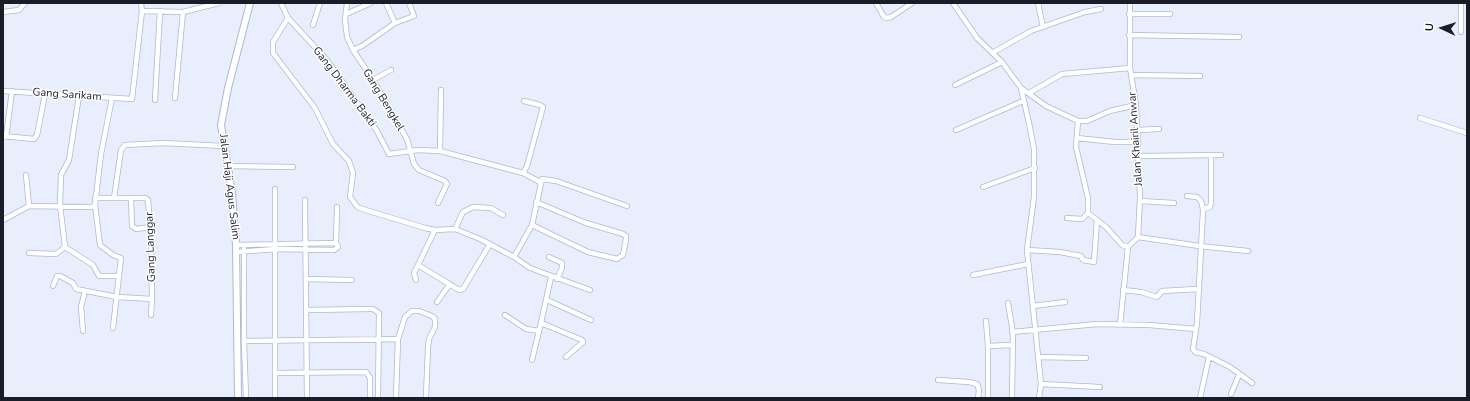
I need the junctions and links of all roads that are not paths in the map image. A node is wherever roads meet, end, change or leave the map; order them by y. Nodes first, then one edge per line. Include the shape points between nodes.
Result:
1 (25, 3) edge
2 (141, 3) edge
3 (219, 3) edge
4 (250, 3) edge
5 (281, 3) edge
6 (320, 3) edge
7 (347, 3) edge
8 (371, 3) edge
9 (386, 3) edge
10 (409, 3) edge
11 (876, 3) edge
12 (912, 3) edge
13 (953, 3) edge
14 (1037, 3) edge
15 (1130, 3) edge
16 (1461, 3) edge
17 (1101, 9) dead end
18 (142, 11) junction
19 (160, 11) junction
20 (3, 12) edge
21 (183, 12) junction
22 (346, 14) junction
23 (1130, 14) junction
24 (1170, 14) dead end
25 (288, 18) junction
26 (395, 23) junction
27 (313, 25) dead end
28 (1043, 27) junction
29 (1461, 32) dead end
30 (1129, 35) junction
31 (1239, 37) dead end
32 (353, 50) junction
33 (992, 53) junction
34 (1002, 62) junction
35 (1130, 68) junction
36 (391, 70) dead end
37 (1131, 75) junction
38 (1200, 76) dead end
39 (373, 80) junction
40 (955, 86) dead end
41 (1021, 88) junction
42 (441, 90) dead end
43 (3, 91) edge
44 (12, 91) junction
45 (1029, 93) junction
46 (45, 94) junction
47 (79, 96) junction
48 (112, 98) junction
49 (175, 98) dead end
50 (155, 100) dead end
51 (1023, 100) junction
52 (524, 101) dead end
53 (1136, 105) junction
54 (1420, 118) dead end
55 (1078, 121) junction
56 (1159, 129) dead end
57 (956, 130) dead end
58 (1138, 130) junction
59 (1467, 133) edge
60 (4, 136) edge
61 (1077, 138) junction
62 (1138, 142) junction
63 (223, 146) junction
64 (411, 150) junction
65 (440, 151) junction
66 (1221, 155) dead end
67 (1139, 156) junction
68 (1211, 156) junction
69 (227, 166) junction
70 (293, 167) dead end
71 (1035, 168) junction
72 (523, 173) junction
73 (26, 174) dead end
74 (540, 182) junction
75 (983, 187) dead end
76 (275, 189) dead end
77 (1187, 196) dead end
78 (95, 198) junction
79 (114, 198) junction
80 (131, 198) junction
81 (305, 200) dead end
82 (1140, 201) junction
83 (536, 202) junction
84 (438, 203) dead end
85 (1174, 203) dead end
86 (60, 205) junction
87 (96, 205) junction
88 (29, 206) junction
89 (627, 206) dead end
90 (336, 207) dead end
91 (1203, 209) junction
92 (1088, 213) junction
93 (503, 215) dead end
94 (1067, 218) dead end
95 (3, 220) edge
96 (1097, 220) junction
97 (532, 225) junction
98 (150, 227) junction
99 (455, 229) junction
100 (435, 230) junction
101 (1138, 237) junction
102 (276, 243) junction
103 (336, 243) junction
104 (306, 244) junction
105 (490, 244) junction
106 (236, 245) junction
107 (244, 245) junction
108 (1199, 246) junction
109 (65, 247) junction
110 (1128, 247) junction
111 (276, 249) junction
112 (306, 250) junction
113 (1027, 250) junction
114 (1248, 251) dead end
115 (236, 252) junction
116 (244, 252) junction
117 (29, 253) dead end
118 (514, 257) junction
119 (549, 257) dead end
120 (1028, 264) junction
121 (418, 265) junction
122 (973, 275) dead end
123 (118, 276) junction
124 (551, 276) junction
125 (307, 278) junction
126 (557, 279) junction
127 (352, 280) dead end
128 (416, 280) dead end
129 (450, 284) junction
130 (53, 286) dead end
131 (1197, 289) junction
132 (590, 290) dead end
133 (1123, 290) junction
134 (85, 291) junction
135 (117, 297) junction
136 (152, 299) junction
137 (547, 300) junction
138 (437, 302) dead end
139 (1065, 302) dead end
140 (1008, 303) dead end
141 (1033, 306) junction
142 (307, 310) junction
143 (505, 314) dead end
144 (151, 315) dead end
145 (591, 320) dead end
146 (986, 322) dead end
147 (541, 323) junction
148 (1120, 325) junction
149 (113, 328) dead end
150 (1196, 329) junction
151 (83, 331) dead end
152 (539, 331) junction
153 (1037, 331) junction
154 (1012, 332) junction
155 (398, 339) junction
156 (379, 340) junction
157 (244, 341) junction
158 (308, 341) junction
159 (276, 342) junction
160 (1011, 344) junction
161 (988, 346) junction
162 (566, 357) dead end
163 (1039, 357) junction
164 (1209, 357) junction
165 (1086, 358) dead end
166 (532, 360) dead end
167 (277, 373) junction
168 (308, 373) junction
169 (1240, 374) junction
170 (938, 380) dead end
171 (1252, 383) dead end
172 (1041, 384) junction
173 (1100, 388) dead end
174 (1231, 394) dead end
175 (426, 397) edge
176 (238, 398) edge
177 (246, 398) edge
178 (276, 398) edge
179 (307, 398) edge
180 (370, 398) edge
181 (378, 398) edge
182 (396, 398) edge
183 (978, 398) edge
184 (988, 398) edge
185 (1012, 398) edge
186 (1039, 398) edge
187 (1200, 398) edge

1 - 20 street via 19,10
2 - 18 street
3 - 21 street
4 - 63 street, Jalan Haji Agus Salim via 221,120
5 - 25 street, Gang Dharma Bakti
6 - 27 street
7 - 22 street, Gang Bengkel
8 - 22 street
9 - 26 street
10 - 26 street via 414,16
11 - 12 street via 887,18
13 - 33 street via 977,38
14 - 28 street
15 - 23 street, Jalan Khairil Anwar
16 - 29 street
17 - 28 street
18 - 19 street
18 - 48 street, Gang Sarikam via 132,99
19 - 21 street
19 - 50 street
21 - 49 street
22 - 32 street, Gang Bengkel via 346,30
23 - 24 street
23 - 30 street, Jalan Khairil Anwar
25 - 64 street, Gang Dharma Bakti via 327,60 377,131 389,154
25 - 100 street via 273,42 273,53 312,104 333,144 352,167 350,197 353,203 359,208
26 - 32 street
28 - 33 street
30 - 31 street
30 - 35 street, Jalan Khairil Anwar
32 - 39 street, Gang Bengkel
33 - 34 street
34 - 40 street
34 - 41 street
35 - 37 street, Jalan Khairil Anwar
35 - 45 street via 1062,74
36 - 39 street
37 - 38 street
37 - 53 street, Jalan Khairil Anwar
39 - 64 street, Gang Bengkel
41 - 45 street
41 - 51 street
42 - 65 street
43 - 44 street, Gang Sarikam
44 - 46 street, Gang Sarikam
44 - 60 street
45 - 55 street via 1046,106
46 - 47 street, Gang Sarikam
46 - 60 street via 36,138 32,140
47 - 48 street, Gang Sarikam
47 - 86 street via 69,160 61,175
48 - 78 street via 100,154
51 - 57 street
51 - 71 street
52 - 72 street via 542,106 543,110
53 - 55 street via 1110,111 1087,121
53 - 58 street, Jalan Khairil Anwar
54 - 59 street
55 - 61 street
56 - 58 street
58 - 62 street, Jalan Khairil Anwar
61 - 62 street
61 - 92 street via 1077,155 1088,198
62 - 67 street, Jalan Khairil Anwar
63 - 69 street, Jalan Haji Agus Salim
63 - 79 street via 163,143 125,145
64 - 65 street
64 - 84 street, Gang Bengkel via 414,164 419,170 446,182 447,186
65 - 72 street
66 - 68 street
67 - 68 street
67 - 82 street, Jalan Khairil Anwar
68 - 91 street via 1211,204 1210,207
69 - 70 street
69 - 106 street, Jalan Haji Agus Salim
71 - 75 street
71 - 113 street via 1034,205
72 - 74 street
73 - 88 street
74 - 83 street
74 - 89 street via 546,178
76 - 102 street
77 - 91 street via 1197,197
78 - 79 street, Gang Langgar
78 - 87 street
79 - 80 street, Gang Langgar
80 - 98 street, Gang Langgar via 148,200
80 - 98 street via 132,226 139,229
81 - 104 street
82 - 85 street
82 - 101 street, Jalan Khairil Anwar
83 - 97 street
83 - 97 street via 586,223 623,234 626,239 623,255 617,259 588,252
86 - 87 street
86 - 88 street
86 - 109 street
87 - 123 street via 100,246 120,258
88 - 95 street
90 - 103 street
91 - 108 street
92 - 94 street via 1082,219
92 - 96 street
93 - 99 street via 491,208 473,207 463,212
96 - 110 street via 1122,245
96 - 113 street via 1094,262 1083,260 1081,256 1060,252
97 - 118 street
98 - 136 street, Gang Langgar
99 - 100 street
99 - 105 street
100 - 121 street
101 - 108 street
101 - 110 street
102 - 104 street
102 - 107 street
102 - 111 street
103 - 104 street
103 - 112 street via 337,250
104 - 112 street
105 - 118 street
105 - 129 street via 463,289 459,290
106 - 107 street
106 - 115 street, Jalan Haji Agus Salim
107 - 116 street
108 - 114 street
108 - 131 street
109 - 117 street via 56,254
109 - 123 street via 93,265 99,276
110 - 133 street
111 - 112 street
111 - 116 street
111 - 159 street
112 - 125 street
113 - 120 street
115 - 116 street
115 - 176 street, Jalan Haji Agus Salim
116 - 157 street
118 - 124 street via 530,268
119 - 126 street via 562,263
120 - 122 street
120 - 141 street
121 - 128 street via 414,273
121 - 129 street
123 - 135 street
124 - 126 street
124 - 137 street
125 - 127 street
125 - 142 street
126 - 132 street
129 - 138 street
130 - 134 street, Gang Langgar via 60,276 73,283 76,289
131 - 133 street via 1162,291 1157,297
131 - 150 street
133 - 148 street
134 - 135 street, Gang Langgar
134 - 151 street via 81,307
135 - 136 street, Gang Langgar
135 - 149 street
136 - 144 street
137 - 145 street
137 - 147 street
139 - 141 street
140 - 154 street
141 - 153 street
142 - 156 street via 376,310 380,317
142 - 158 street
143 - 152 street via 526,328
146 - 161 street
147 - 152 street
147 - 162 street via 582,340 582,345
148 - 150 street
148 - 153 street via 1085,324
150 - 164 street via 1194,351
152 - 166 street
153 - 154 street
153 - 163 street
154 - 160 street
155 - 156 street
155 - 175 street via 405,317 412,311 419,311 435,319 428,347
155 - 182 street
156 - 158 street
156 - 181 street
157 - 159 street
157 - 177 street
158 - 159 street
158 - 168 street
159 - 167 street
160 - 161 street
160 - 185 street
161 - 184 street
163 - 165 street
163 - 172 street
164 - 169 street
164 - 187 street
167 - 168 street
167 - 178 street
168 - 179 street
168 - 180 street via 366,372 370,378
169 - 171 street
169 - 174 street
170 - 183 street via 977,384
172 - 173 street
172 - 186 street

